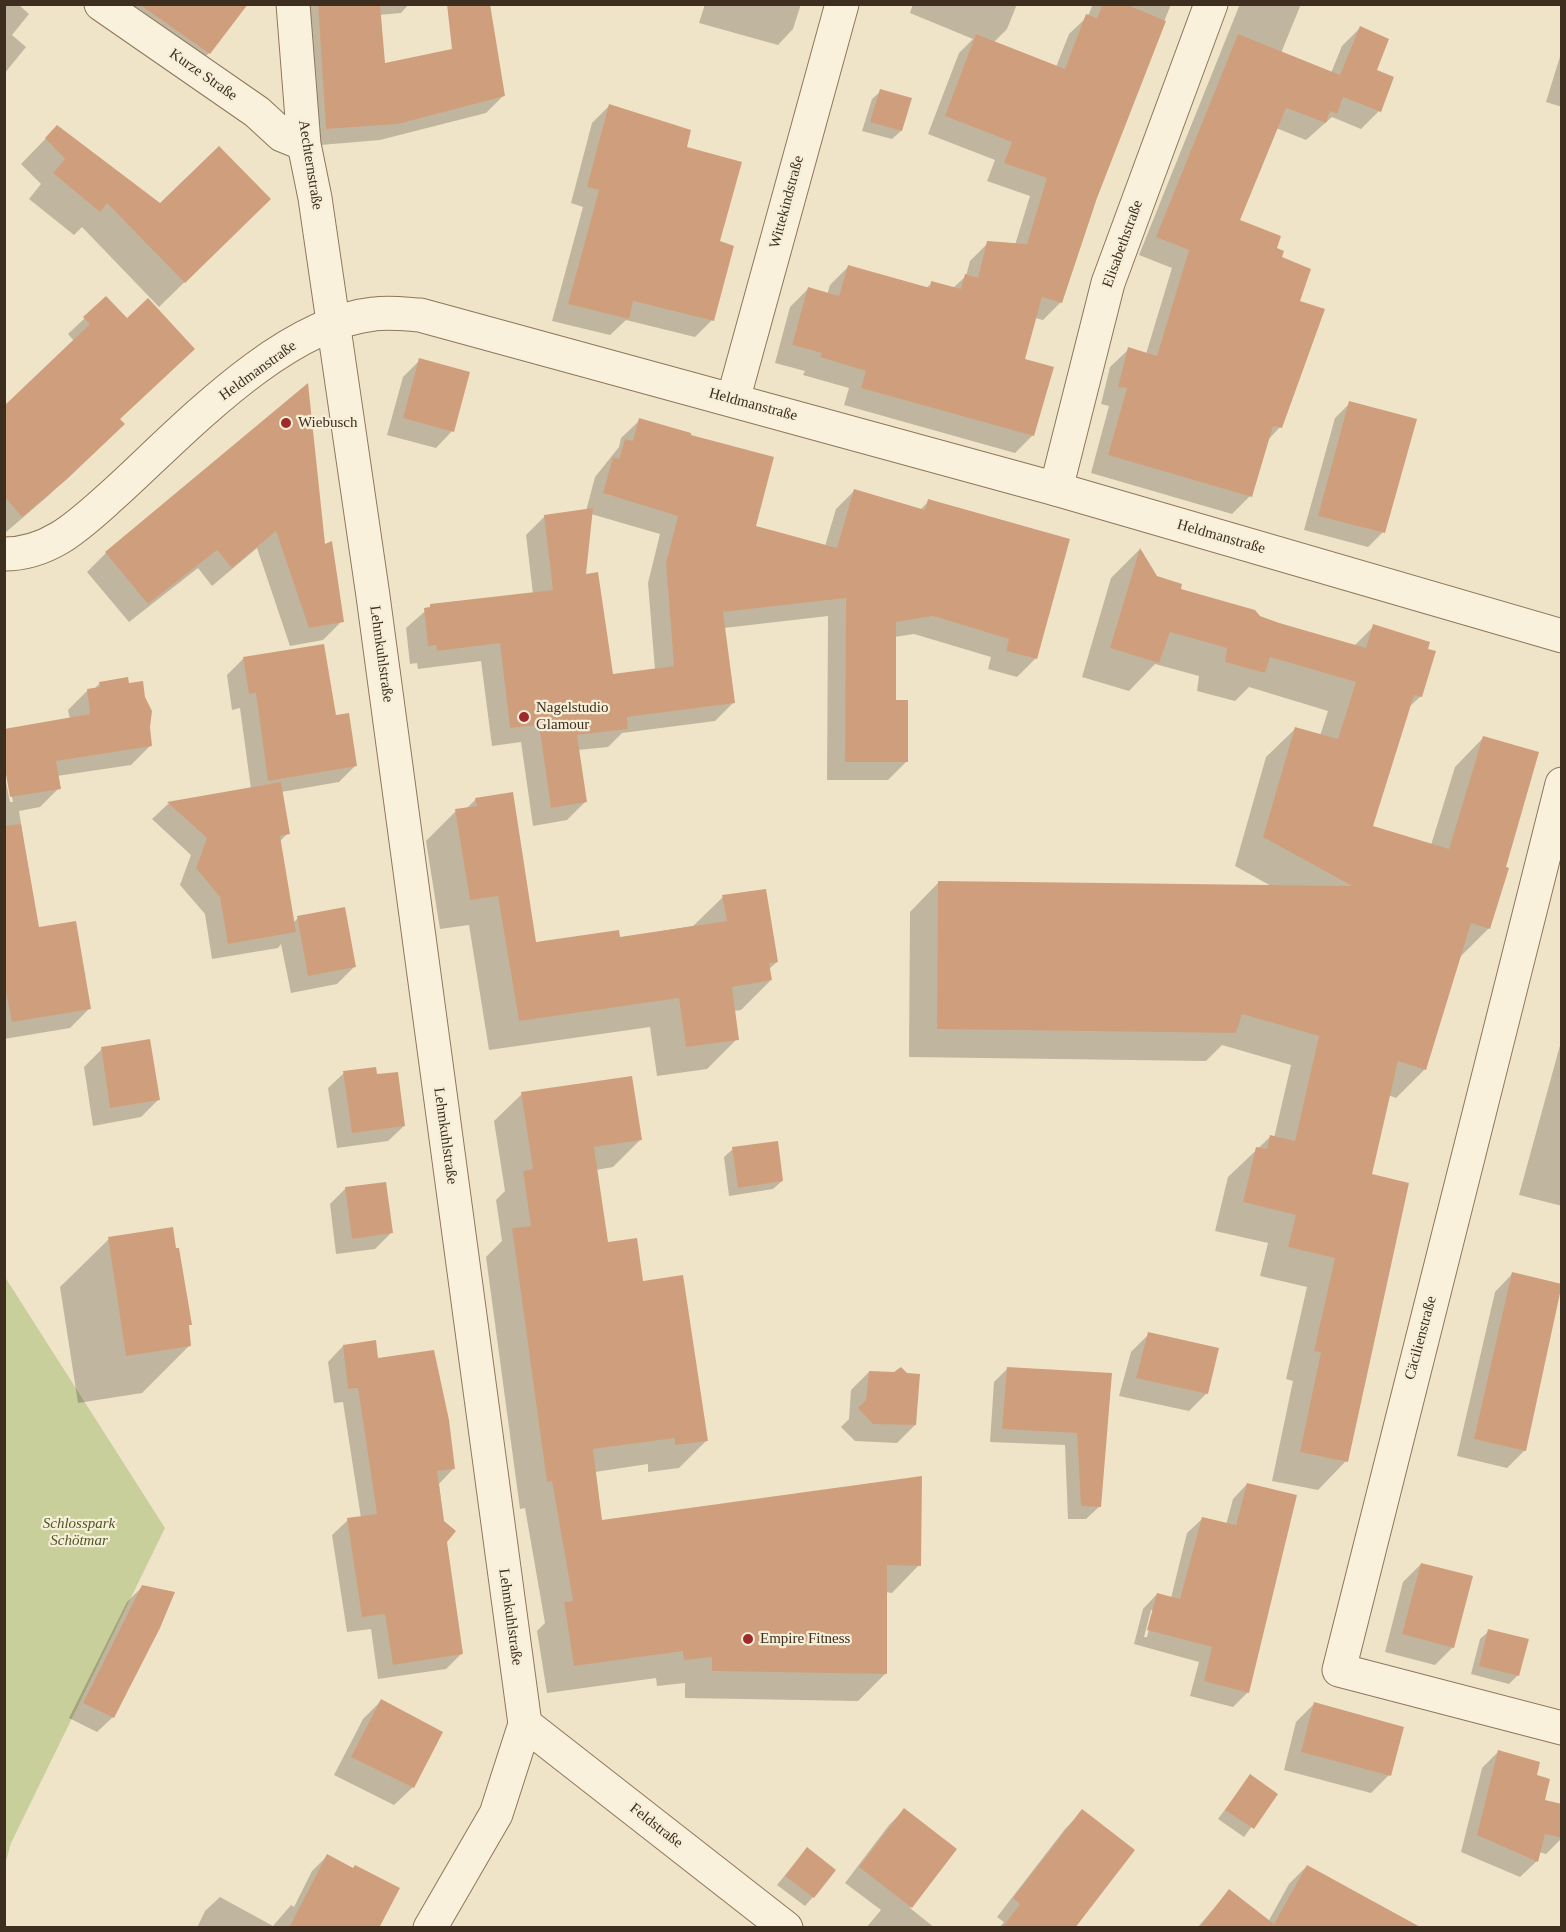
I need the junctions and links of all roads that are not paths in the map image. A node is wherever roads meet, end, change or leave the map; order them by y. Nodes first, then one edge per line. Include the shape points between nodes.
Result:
1 (101, 4) edge
2 (293, 4) edge
3 (842, 4) edge
4 (1210, 4) edge
5 (304, 144) junction
6 (333, 324) junction
7 (733, 400) junction
8 (1056, 489) junction
9 (4, 554) edge
10 (1562, 636) edge
11 (1562, 784) edge
12 (525, 1724) junction
13 (1562, 1728) edge
14 (430, 1928) edge
15 (786, 1928) edge

1 - 5 street, Kurze Straße via 257,112 282,135
2 - 5 street, Aechternstraße
3 - 7 street, Wittekindstraße
4 - 8 street, Elisabethstraße via 1108,283
5 - 6 street, Aechternstraße
6 - 7 street, Heldmanstraße via 375,314 420,315
6 - 9 street, Heldmanstraße via 287,347 231,387 64,537 26,554
6 - 12 street, Lehmkuhlstraße
7 - 8 street, Heldmanstraße
8 - 10 street, Heldmanstraße
11 - 13 street, Cäcilienstraße via 1339,1670
12 - 14 street, Lehmkuhlstraße via 496,1814
12 - 15 street, Feldstraße

